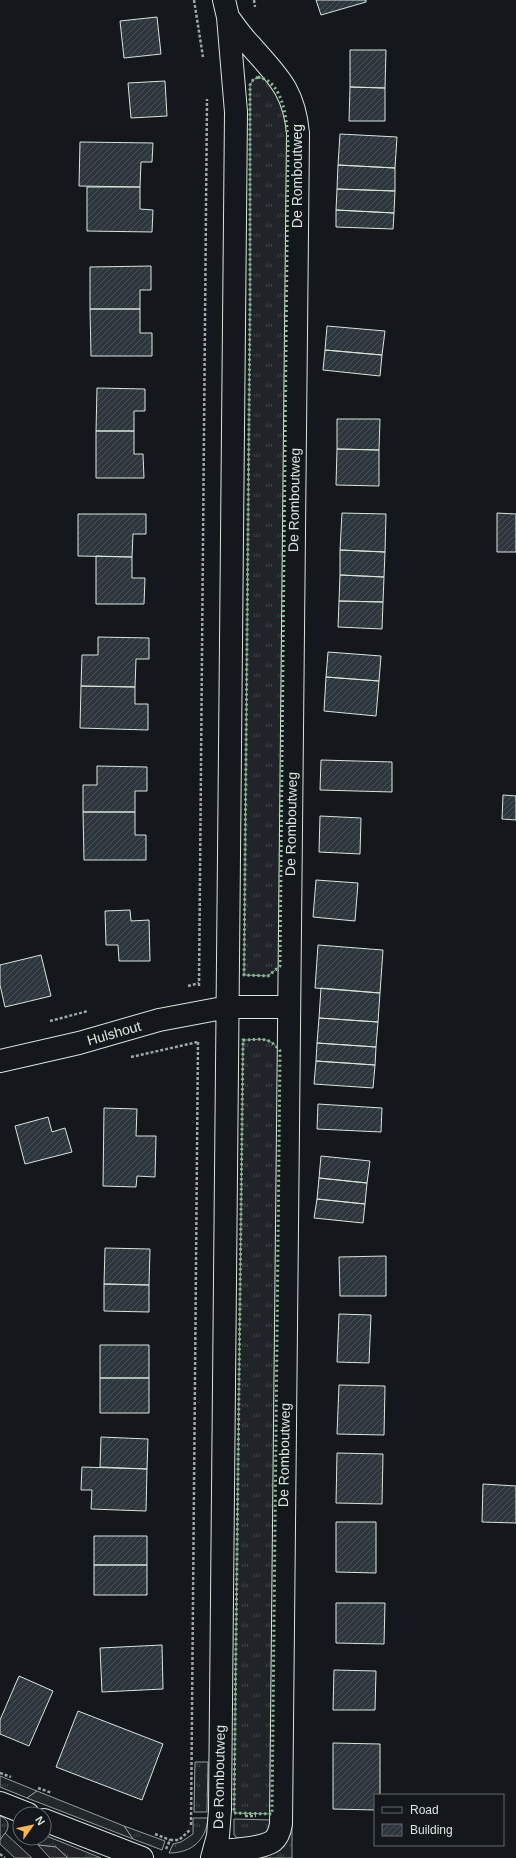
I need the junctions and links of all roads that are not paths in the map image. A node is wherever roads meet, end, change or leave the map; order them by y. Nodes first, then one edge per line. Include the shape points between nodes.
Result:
1 (226, 8) edge
2 (228, 1007) junction
3 (289, 1007) junction
4 (0, 1061) edge
5 (0, 1803) edge
6 (12, 1808) edge
7 (52, 1823) edge
8 (213, 1854) edge
9 (142, 1858) edge

1 - 2 street, De Romboutweg via 236,112
1 - 3 street, De Romboutweg via 250,45 281,79 291,99 298,133
2 - 3 street
2 - 4 street, Hulshout via 159,1020 79,1043
2 - 8 street, De Romboutweg via 220,1779 218,1836
3 - 8 street, De Romboutweg via 281,1824 278,1836 264,1845
5 - 6 street
7 - 9 street

